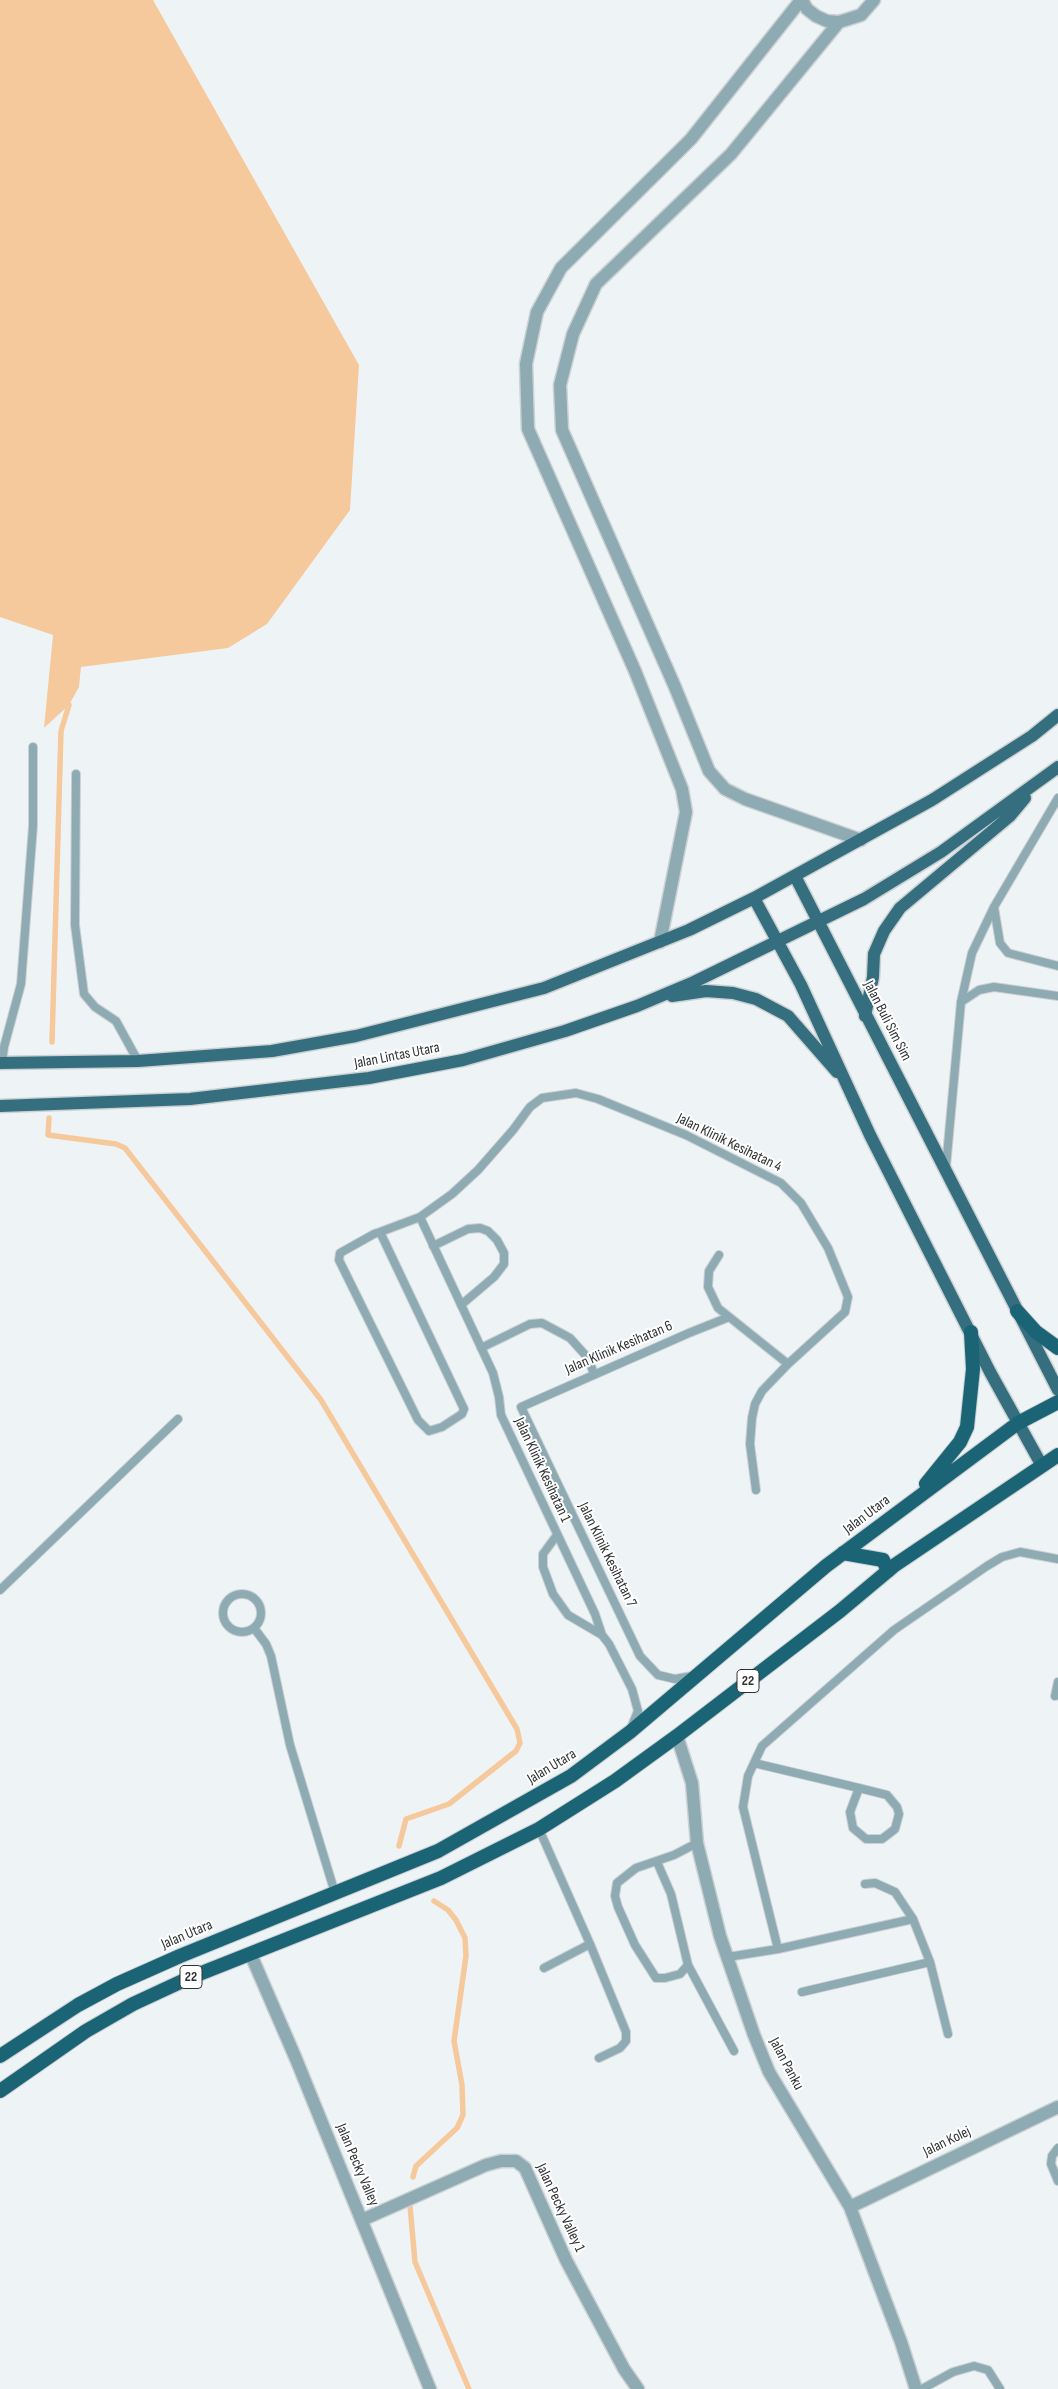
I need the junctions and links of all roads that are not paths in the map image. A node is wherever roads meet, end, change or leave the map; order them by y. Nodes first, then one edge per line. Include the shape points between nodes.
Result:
1 (801, 0) edge
2 (874, 0) edge
3 (839, 22) junction
4 (1058, 715) edge
5 (33, 747) dead end
6 (1058, 767) edge
7 (76, 774) dead end
8 (1036, 785) junction
9 (1058, 798) edge
10 (861, 840) junction
11 (795, 876) junction
12 (754, 898) junction
13 (994, 907) junction
14 (818, 923) junction
15 (660, 942) junction
16 (778, 942) junction
17 (1058, 966) edge
18 (1058, 996) edge
19 (961, 1002) junction
20 (637, 1006) junction
21 (865, 1016) junction
22 (138, 1061) junction
23 (1, 1063) edge
24 (845, 1081) junction
25 (0, 1106) edge
26 (945, 1171) junction
27 (420, 1217) junction
28 (380, 1232) junction
29 (433, 1246) junction
30 (719, 1255) dead end
31 (461, 1305) junction
32 (1018, 1311) junction
33 (729, 1318) junction
34 (971, 1332) junction
35 (481, 1348) junction
36 (1058, 1348) edge
37 (788, 1364) junction
38 (594, 1374) junction
39 (1058, 1390) edge
40 (1058, 1402) edge
41 (521, 1407) joint
42 (178, 1418) dead end
43 (1018, 1423) junction
44 (1058, 1455) edge
45 (1042, 1464) junction
46 (756, 1490) dead end
47 (912, 1502) junction
48 (558, 1535) junction
49 (843, 1553) junction
50 (1058, 1559) edge
51 (888, 1571) junction
52 (1, 1587) edge
53 (254, 1628) junction
54 (602, 1635) junction
55 (696, 1676) junction
56 (1058, 1682) edge
57 (1055, 1696) dead end
58 (630, 1732) junction
59 (677, 1736) junction
60 (754, 1763) junction
61 (860, 1788) junction
62 (539, 1830) junction
63 (697, 1843) junction
64 (656, 1862) junction
65 (865, 1884) dead end
66 (335, 1893) junction
67 (913, 1919) junction
68 (590, 1944) junction
69 (778, 1949) junction
70 (251, 1955) junction
71 (728, 1957) junction
72 (930, 1962) junction
73 (688, 1965) junction
74 (544, 1968) dead end
75 (802, 1992) dead end
76 (948, 2034) dead end
77 (734, 2051) dead end
78 (0, 2056) edge
79 (599, 2058) dead end
80 (0, 2091) edge
81 (1058, 2107) edge
82 (1058, 2148) edge
83 (1058, 2181) edge
84 (850, 2208) junction
85 (362, 2220) junction
86 (430, 2389) edge
87 (638, 2389) edge
88 (916, 2389) edge
89 (922, 2389) edge
90 (1000, 2389) edge

1 - 3 street via 816,16
1 - 15 street via 691,139 561,268 537,312 526,364 528,429 635,671 682,789 686,812
2 - 3 street via 860,15
3 - 10 street via 731,154 596,284 573,334 560,385 562,430 709,771 725,789 745,799
4 - 10 main road via 1032,736 932,800
5 - 23 lane via 33,826 21,984
6 - 8 main road
7 - 22 lane via 75,925 84,994 95,1007 116,1021
8 - 14 main road via 912,871
8 - 21 main road via 1010,816 900,908 884,931 874,954
9 - 13 lane
10 - 11 main road
11 - 12 main road
11 - 14 main road, Jalan Buli Sim Sim
12 - 15 main road, Jalan Lintas Utara
12 - 16 main road
13 - 17 lane via 1000,943 1008,953
13 - 19 lane via 972,953
14 - 16 main road, Jalan Lintas Utara
14 - 21 main road, Jalan Buli Sim Sim
15 - 22 main road, Jalan Lintas Utara via 544,988 356,1036 272,1051
16 - 20 main road, Jalan Lintas Utara
16 - 24 main road
18 - 19 lane via 994,987 979,990
19 - 26 lane
20 - 24 main road via 669,996 706,992 733,993 756,999 788,1016
20 - 25 main road, Jalan Lintas Utara via 565,1031 463,1060 369,1078 190,1099
21 - 26 main road, Jalan Buli Sim Sim
22 - 23 main road, Jalan Lintas Utara
24 - 34 main road
26 - 32 main road, Jalan Buli Sim Sim
27 - 28 lane
27 - 29 lane, Jalan Klinik Kesihatan 1
27 - 37 lane, Jalan Klinik Kesihatan 4 via 478,1170 530,1106 542,1098 576,1093 598,1099 686,1135 768,1175 802,1203 828,1248 845,1287 848,1305 845,1312
28 - 28 lane via 347,1248 340,1253 339,1260 418,1420 426,1430 432,1431 462,1414 462,1403
29 - 31 lane, Jalan Klinik Kesihatan 1
29 - 31 lane via 468,1229 480,1228 497,1240 504,1253 504,1264 494,1277
30 - 33 lane via 709,1271 708,1287 718,1308
31 - 35 lane, Jalan Klinik Kesihatan 1
32 - 36 highway via 1036,1332
32 - 39 main road, Jalan Buli Sim Sim
33 - 37 lane
33 - 38 lane, Jalan Klinik Kesihatan 6
34 - 43 main road
34 - 47 highway via 973,1369 966,1427 948,1459
35 - 38 lane via 530,1324 542,1323 570,1338 588,1358
35 - 48 lane, Jalan Klinik Kesihatan 1 via 493,1373 501,1415
37 - 46 lane via 762,1391 752,1418 750,1444
38 - 41 lane, Jalan Klinik Kesihatan 6
40 - 43 highway, Jalan Utara / 22
41 - 55 lane, Jalan Klinik Kesihatan 7 via 640,1656 658,1675 675,1679
42 - 52 lane
43 - 45 main road
43 - 47 highway, Jalan Utara / 22
44 - 45 highway, 22
45 - 51 highway, 22
47 - 49 highway, Jalan Utara / 22
48 - 54 lane, Jalan Klinik Kesihatan 1
48 - 54 lane via 542,1554 553,1594 568,1615
49 - 51 highway via 883,1560
49 - 55 highway, Jalan Utara / 22
50 - 60 lane via 1020,1552 987,1566 894,1630 762,1746
51 - 59 highway, 22
53 - 53 lane via 242,1632 230,1629 222,1611 233,1595 246,1594 256,1600 261,1617
53 - 66 lane via 271,1656 290,1745
54 - 58 lane, Jalan Klinik Kesihatan 1 via 627,1677 635,1698 638,1711
55 - 58 highway, Jalan Utara / 22
56 - 57 lane
58 - 66 highway, Jalan Utara / 22 via 571,1776 438,1851
59 - 62 highway, 22
59 - 63 street, Jalan Panku via 692,1783
60 - 61 lane
60 - 69 lane via 748,1776 743,1807
61 - 61 lane via 887,1795 897,1807 895,1829 882,1839 866,1839 853,1828 850,1812
62 - 68 lane
62 - 70 highway, 22 via 441,1878
63 - 64 lane
63 - 71 street, Jalan Panku
64 - 73 lane via 670,1894
64 - 73 lane via 636,1868 617,1882 615,1896 618,1907 635,1946 656,1978 680,1974
65 - 67 lane via 875,1883 895,1892
66 - 78 highway, Jalan Utara / 22 via 117,1984 71,2009
67 - 69 lane
67 - 72 lane
68 - 74 lane
68 - 79 lane via 626,2032 626,2041 620,2048
69 - 71 lane
70 - 80 highway, 22 via 189,1978 133,2004 86,2031
70 - 85 street, Jalan Pecky Valley
71 - 84 street, Jalan Panku via 769,2072
72 - 75 lane
72 - 76 lane
73 - 77 lane
81 - 84 street, Jalan Kolej
82 - 83 lane via 1051,2164
84 - 88 street, Jalan Panku
85 - 86 street, Jalan Pecky Valley
85 - 87 street, Jalan Pecky Valley 1 via 486,2165 516,2161 525,2168 566,2260
89 - 90 lane via 952,2372 974,2366 988,2370

